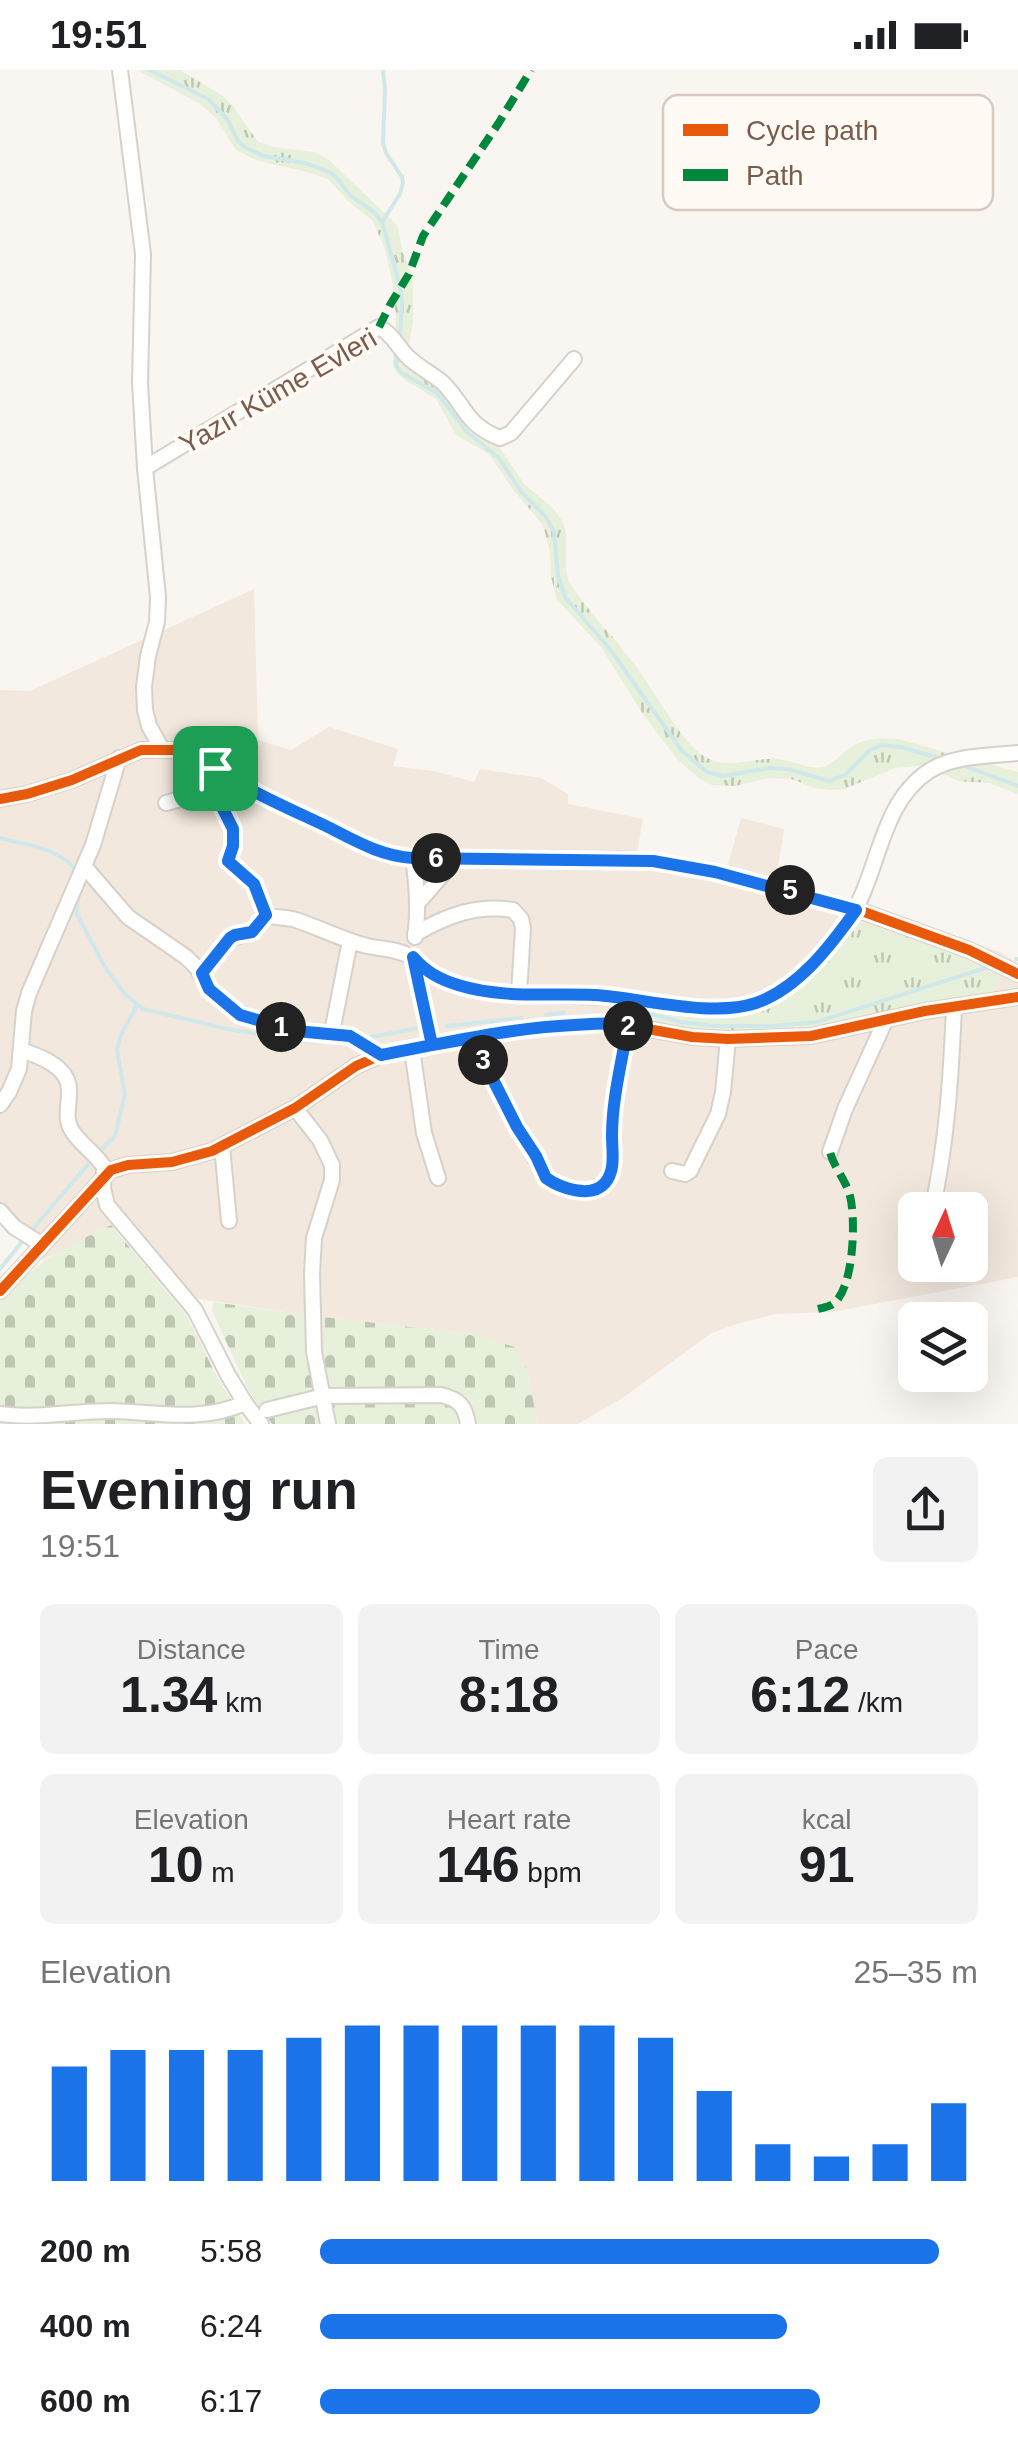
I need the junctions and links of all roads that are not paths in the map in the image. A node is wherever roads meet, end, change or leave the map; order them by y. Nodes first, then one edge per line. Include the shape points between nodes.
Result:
1 (120, 70) edge
2 (574, 359) dead end
3 (144, 468) junction
4 (162, 748) junction
5 (1018, 753) edge
6 (119, 758) junction
7 (215, 768) junction
8 (218, 788) junction
9 (0, 799) edge
10 (166, 803) dead end
11 (413, 858) junction
12 (457, 858) junction
13 (84, 866) junction
14 (418, 903) junction
15 (856, 910) junction
16 (266, 915) junction
17 (415, 934) junction
18 (350, 941) junction
19 (413, 957) junction
20 (202, 973) junction
21 (1018, 974) edge
22 (519, 994) junction
23 (1018, 997) edge
24 (954, 1007) junction
25 (886, 1019) junction
26 (628, 1025) junction
27 (332, 1032) junction
28 (472, 1038) junction
29 (728, 1040) junction
30 (432, 1045) junction
31 (412, 1049) junction
32 (21, 1050) junction
33 (381, 1055) junction
34 (0, 1105) edge
35 (295, 1108) junction
36 (222, 1146) junction
37 (830, 1152) dead end
38 (672, 1170) dead end
39 (104, 1176) junction
40 (438, 1178) dead end
41 (935, 1192) edge
42 (0, 1211) edge
43 (229, 1222) dead end
44 (41, 1244) junction
45 (0, 1291) edge
46 (324, 1396) junction
47 (244, 1404) junction
48 (0, 1414) edge
49 (264, 1417) edge
50 (167, 1420) edge
51 (328, 1424) edge
52 (468, 1424) edge

1 - 3 street, Yazır Küme Evleri via 144,254
2 - 3 street, Yazır Küme Evleri via 512,434 500,438 472,421 443,384 379,327
3 - 4 street, Yazır Küme Evleri via 158,597 144,710
4 - 6 street
4 - 7 street
5 - 15 street via 957,760 928,772 907,792
6 - 9 street via 72,780
6 - 13 street
7 - 8 street
7 - 11 street via 362,845
8 - 10 street
8 - 16 street via 233,829 228,861 254,884
11 - 12 street
11 - 14 street
12 - 14 street
12 - 15 street via 653,861
13 - 20 street via 128,917
13 - 32 street via 30,993
14 - 17 street
15 - 21 street
15 - 22 street via 794,980 754,1004
16 - 18 street
16 - 20 street via 252,932 230,938
17 - 19 street
17 - 22 street via 462,912 512,910 523,928
18 - 19 street
18 - 27 street
19 - 22 street via 457,985
19 - 30 street
20 - 27 street via 209,989 240,1015 296,1031
23 - 24 street
24 - 25 street
24 - 41 street
25 - 29 street via 811,1036
25 - 37 street
26 - 28 street via 524,1028
26 - 28 street via 610,1173 600,1187 585,1191 546,1178
26 - 29 street
27 - 33 street
28 - 30 street
29 - 38 street via 715,1122 690,1171
30 - 31 street
31 - 33 street
31 - 40 street
32 - 34 street
32 - 39 street via 63,1074 71,1128 100,1161
33 - 35 street
35 - 36 street
35 - 46 street via 332,1164 314,1238 314,1352
36 - 39 street via 172,1162 118,1167
36 - 43 street
39 - 44 street
39 - 47 street via 108,1205 195,1310
42 - 44 street
44 - 45 street
46 - 49 street
46 - 51 street
46 - 52 street via 441,1395 461,1404
47 - 49 street
47 - 50 street
48 - 50 street via 112,1411

